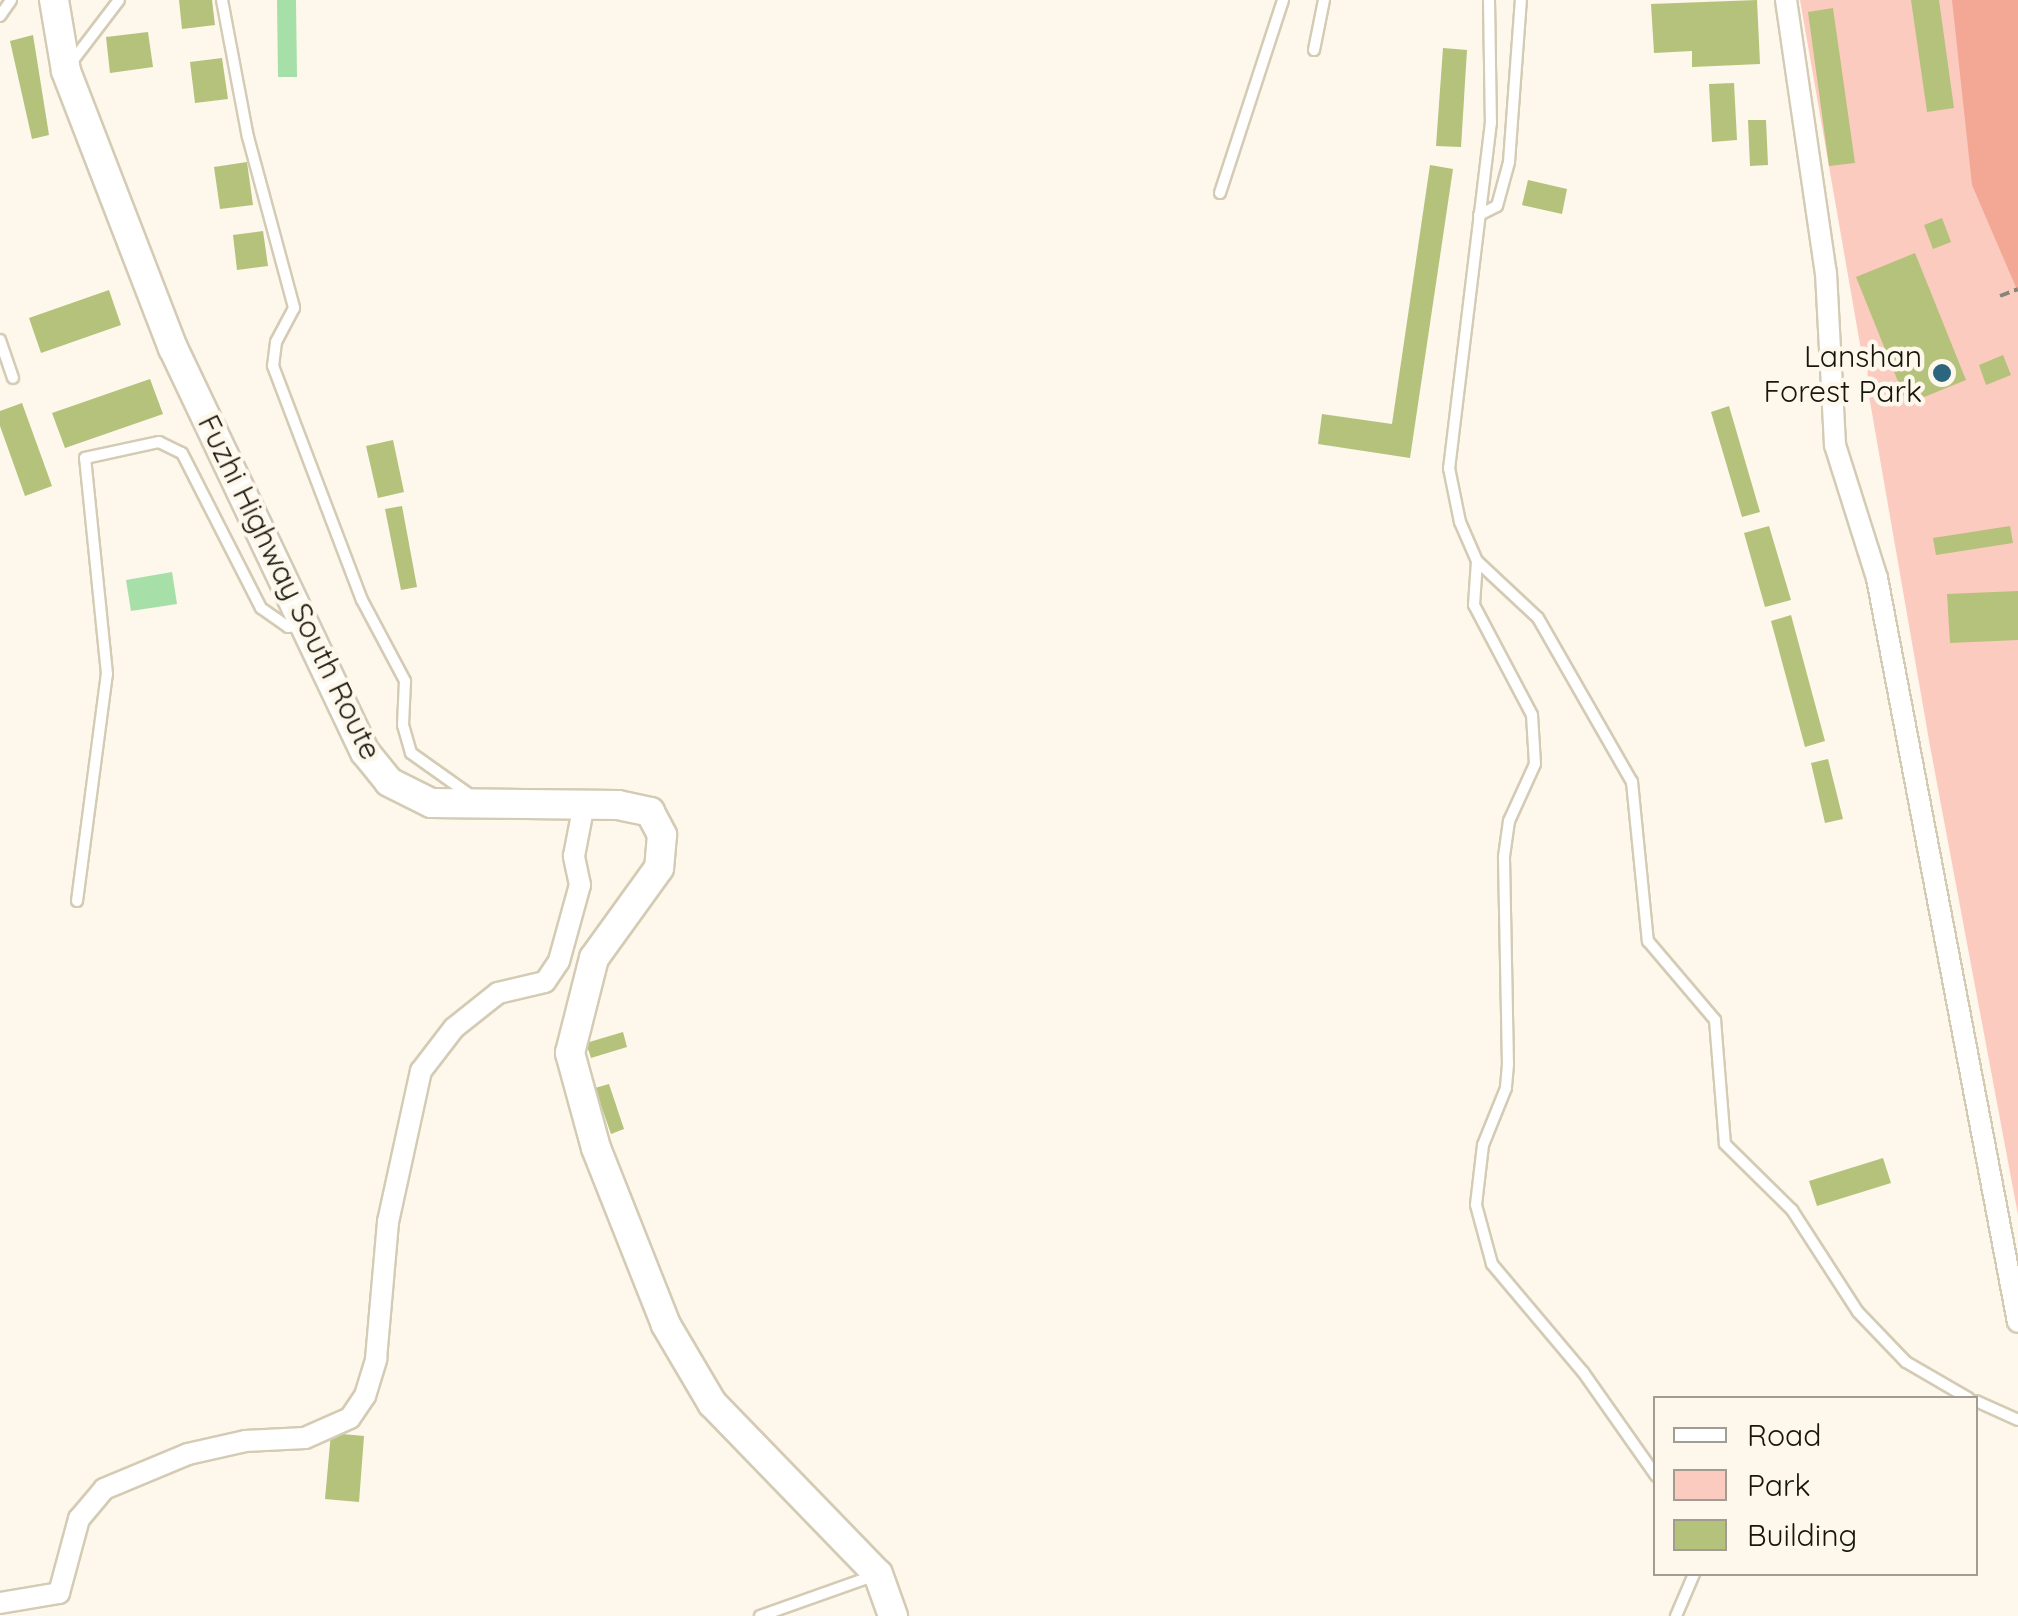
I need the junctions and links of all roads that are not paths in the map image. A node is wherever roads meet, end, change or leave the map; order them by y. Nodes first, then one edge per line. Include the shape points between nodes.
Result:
1 (12, 0) edge
2 (54, 0) edge
3 (119, 0) edge
4 (222, 0) edge
5 (1283, 0) edge
6 (1324, 0) edge
7 (1489, 0) edge
8 (1521, 0) edge
9 (1786, 0) edge
10 (0, 16) edge
11 (1314, 50) dead end
12 (66, 71) junction
13 (1220, 194) dead end
14 (1480, 215) junction
15 (0, 340) edge
16 (13, 378) dead end
17 (1477, 561) junction
18 (304, 624) junction
19 (482, 804) junction
20 (584, 804) junction
21 (77, 901) dead end
22 (2018, 1322) edge
23 (1965, 1396) edge
24 (1978, 1402) edge
25 (2018, 1420) edge
26 (1653, 1472) edge
27 (878, 1574) junction
28 (1693, 1576) edge
29 (0, 1603) edge
30 (760, 1616) edge
31 (893, 1616) edge
32 (1676, 1616) edge

1 - 10 lane
2 - 12 main road, Fuzhi Highway South Route
3 - 12 lane
4 - 19 lane via 248,137 294,308 276,342 273,366 362,600 405,681 403,726 412,753
5 - 13 lane
6 - 11 lane
7 - 14 lane via 1490,122
8 - 14 lane via 1509,162 1497,206
9 - 22 street via 1826,273 1835,444 1877,578
12 - 18 main road, Fuzhi Highway South Route via 173,348
14 - 17 lane via 1449,468 1460,522
15 - 16 lane
17 - 23 lane via 1538,618 1606,726 1632,782 1648,941 1715,1020 1725,1144 1792,1210 1858,1312 1906,1362
17 - 26 lane via 1474,605 1532,715 1535,764 1506,840 1508,1064 1506,1088 1483,1145 1476,1206 1492,1264 1583,1372
18 - 19 main road, Fuzhi Highway South Route via 365,752 389,782 431,803
18 - 21 lane via 288,627 261,608 182,453 159,442 84,458 107,674
19 - 20 main road, Fuzhi Highway South Route
20 - 27 main road, Fuzhi Highway South Route via 650,812 662,835 659,868 594,958 570,1052 596,1148 666,1325 712,1403
20 - 29 street via 574,856 580,884 559,961 544,982 498,993 454,1028 421,1071 388,1222 376,1359 366,1396 350,1418 306,1438 244,1441 188,1454 104,1489 79,1518 60,1593
24 - 25 lane
27 - 30 lane
27 - 31 main road, Fuzhi Highway South Route
28 - 32 lane

